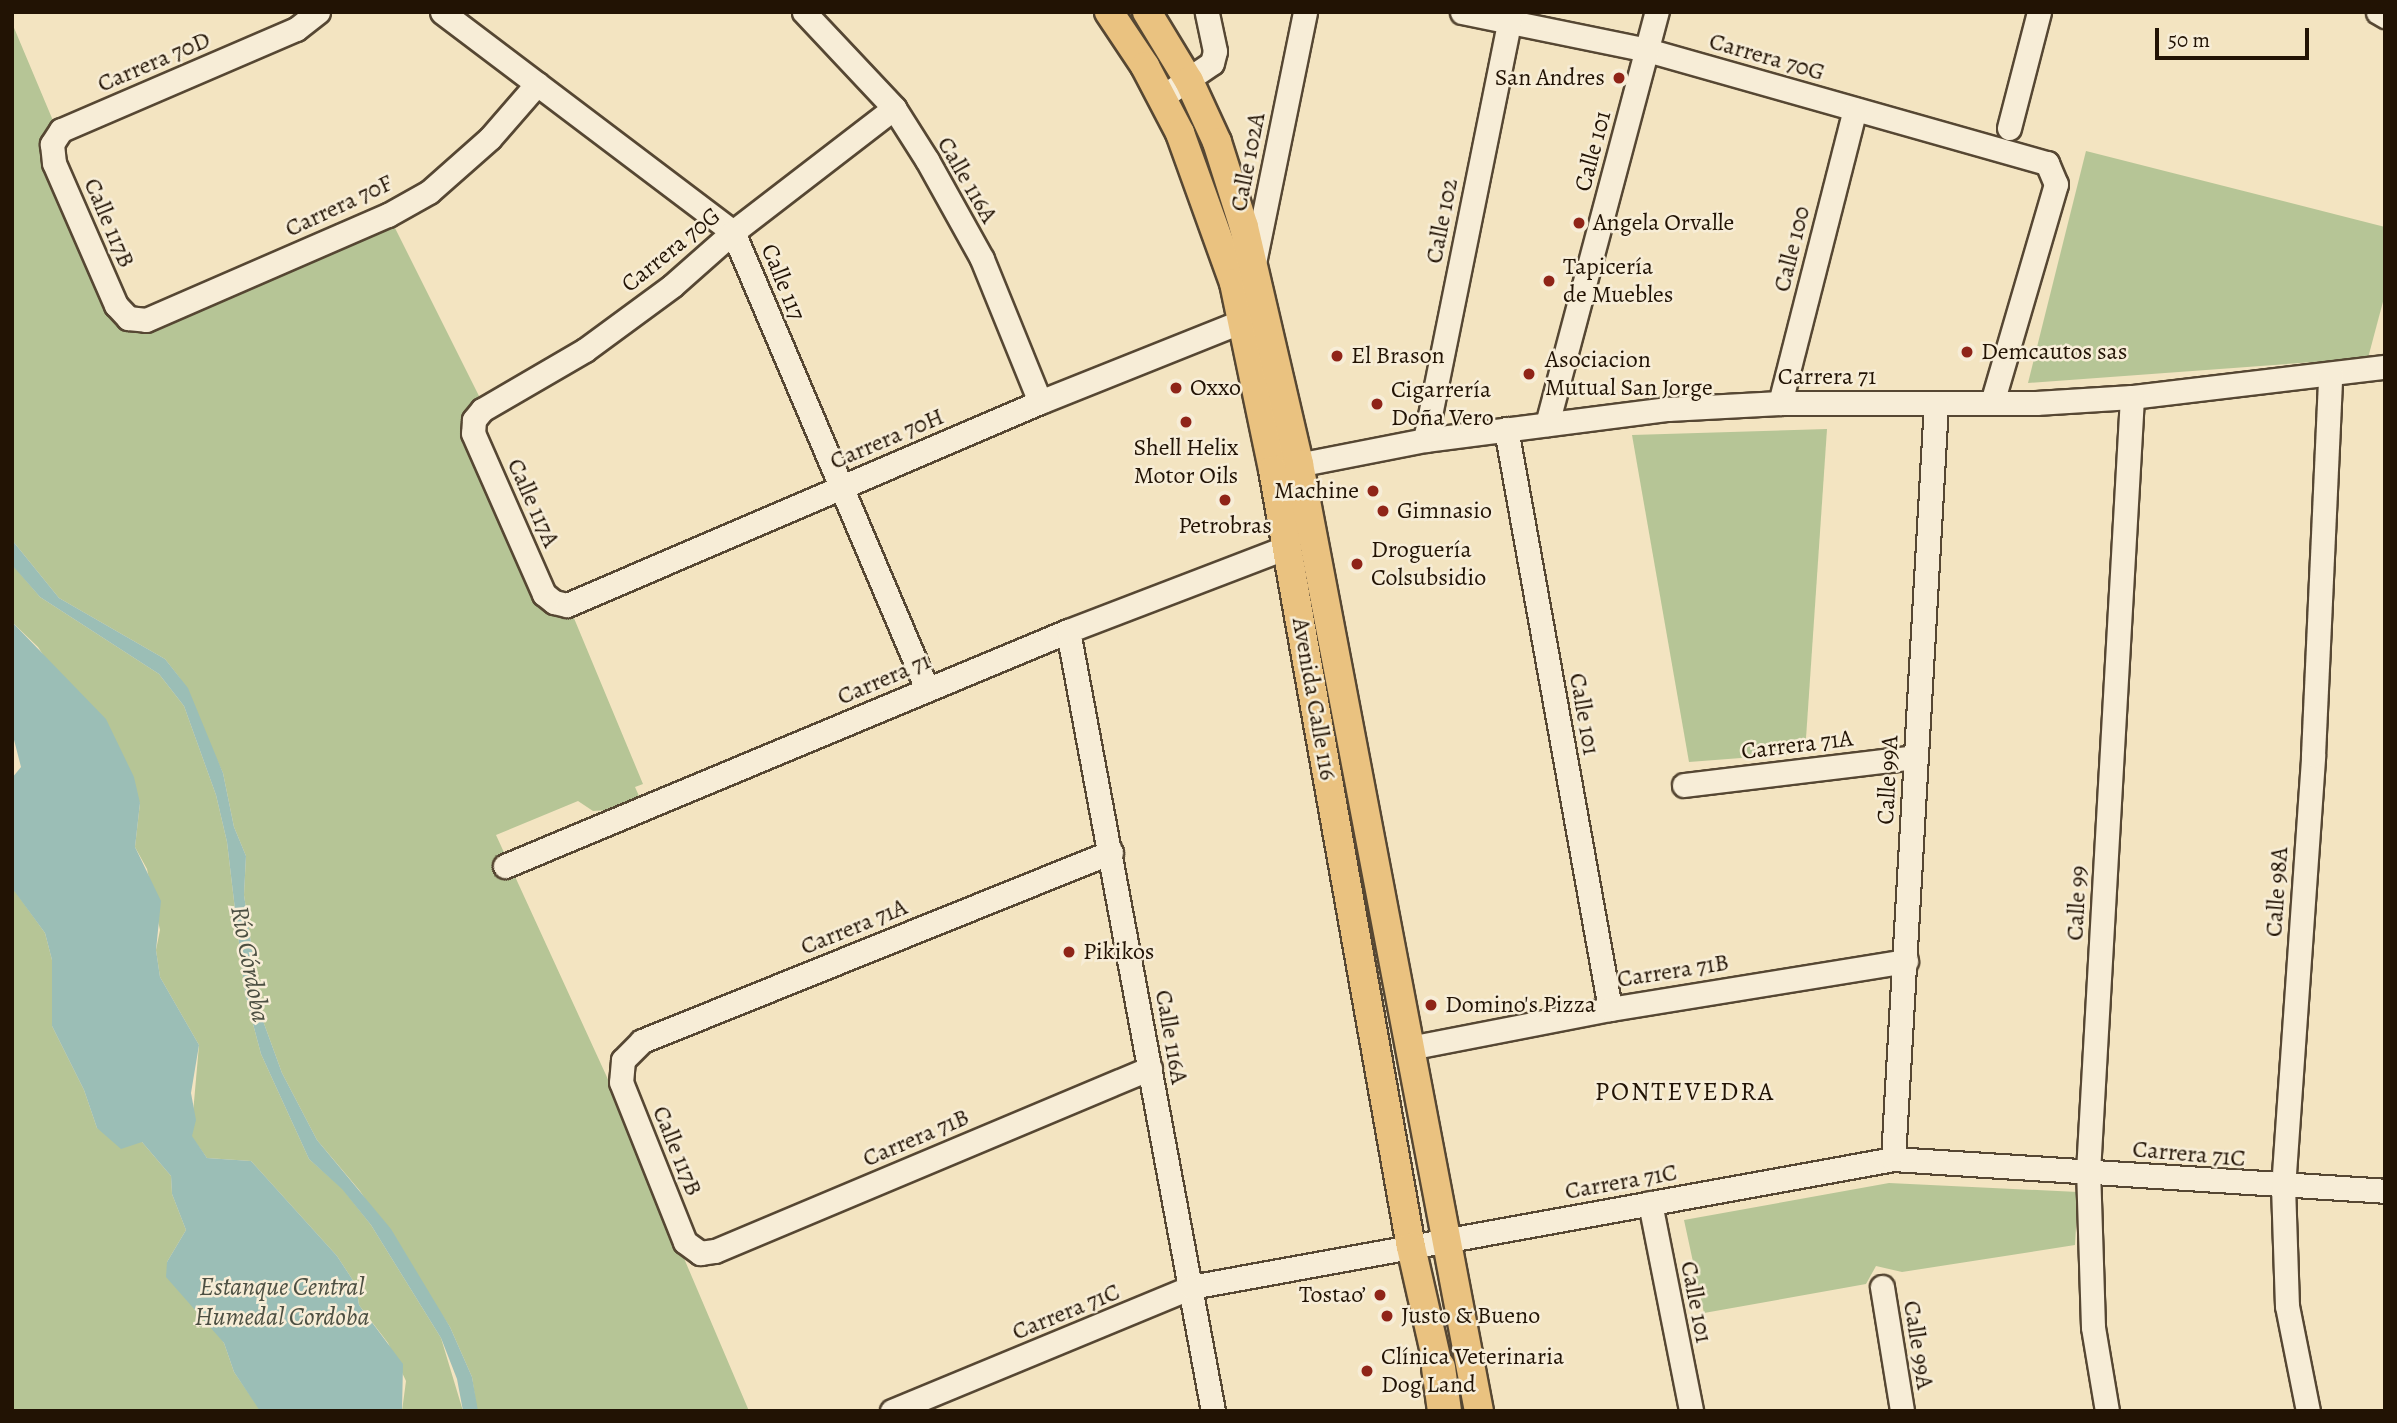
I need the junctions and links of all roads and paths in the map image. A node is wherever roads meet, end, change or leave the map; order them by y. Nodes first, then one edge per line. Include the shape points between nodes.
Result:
1 (318, 12) edge
2 (442, 12) edge
3 (804, 12) edge
4 (1109, 12) edge
5 (1147, 12) edge
6 (1207, 12) edge
7 (1305, 12) edge
8 (1462, 12) edge
9 (1657, 12) edge
10 (2378, 12) edge
11 (2036, 13) edge
12 (2385, 16) edge
13 (1510, 17) edge
14 (1647, 50) junction
15 (1189, 81) junction
16 (537, 84) junction
17 (1163, 97) junction
18 (894, 108) junction
19 (1855, 109) junction
20 (2009, 128) dead end
21 (52, 144) joint
22 (733, 232) junction
23 (1252, 270) junction
24 (128, 318) joint
25 (1243, 321) junction
26 (2383, 360) edge
27 (2330, 374) junction
28 (2132, 397) junction
29 (1040, 402) junction
30 (1780, 403) junction
31 (1936, 403) junction
32 (1992, 403) junction
33 (474, 420) joint
34 (1548, 424) junction
35 (1506, 429) junction
36 (1425, 440) junction
37 (1286, 467) junction
38 (839, 488) junction
39 (1287, 547) junction
40 (554, 602) joint
41 (1068, 631) junction
42 (927, 689) junction
43 (1915, 757) junction
44 (1684, 785) dead end
45 (1111, 852) junction
46 (505, 866) dead end
47 (1906, 961) junction
48 (1610, 1009) junction
49 (1409, 1048) junction
50 (623, 1060) joint
51 (1150, 1068) junction
52 (1893, 1159) junction
53 (2088, 1172) junction
54 (2283, 1188) junction
55 (2385, 1191) edge
56 (1650, 1203) junction
57 (1445, 1241) junction
58 (1411, 1247) junction
59 (700, 1253) joint
60 (1191, 1287) junction
61 (1882, 1287) dead end
62 (1438, 1367) joint
63 (892, 1411) edge
64 (1213, 1411) edge
65 (1446, 1411) edge
66 (1479, 1411) edge
67 (1691, 1411) edge
68 (1902, 1411) edge
69 (2107, 1411) edge
70 (2308, 1411) edge

1 - 21 street, Carrera 70D via 296,29 61,130
2 - 16 street, Calle 117
3 - 18 street, Calle 116A
4 - 17 main road, Avenida Calle 116
5 - 15 main road, Avenida Calle 116
6 - 15 street via 1215,51 1212,63
7 - 23 street, Calle 102A
8 - 13 street, Carrera 70G
9 - 14 street, Calle 101
10 - 12 street
11 - 20 street
13 - 14 street, Carrera 70G
13 - 36 street, Calle 102
14 - 19 street, Carrera 70G
14 - 34 street, Calle 101
15 - 17 street
15 - 23 main road, Avenida Calle 116 via 1232,184
16 - 22 street, Calle 117
16 - 24 street, Carrera 70F via 490,138 429,192 388,215 146,320
17 - 25 main road, Avenida Calle 116 via 1204,189
18 - 22 street, Carrera 70G
18 - 29 street, Calle 116A via 982,259
19 - 30 street, Calle 100
19 - 32 street, Carrera 70G via 2028,155 2053,168 2056,184
21 - 24 street, Calle 117B via 54,163 111,293
22 - 33 street, Carrera 70G via 673,286 585,350 482,410
22 - 38 street, Calle 117
23 - 25 street, Calle 102A
23 - 37 main road, Avenida Calle 116
25 - 29 street, Carrera 70H
25 - 37 main road, Avenida Calle 116
26 - 27 street, Carrera 71
27 - 28 street, Carrera 71
27 - 54 street, Calle 98A via 2313,755
28 - 32 street, Carrera 71
28 - 53 street, Calle 99
29 - 38 street, Carrera 70H
30 - 31 street, Carrera 71
30 - 34 street, Carrera 71 via 1668,409
31 - 32 street, Carrera 71
31 - 43 street, Calle 99A
33 - 40 street, Calle 117A via 473,433 544,594
34 - 35 street, Carrera 71
35 - 36 street, Carrera 71
35 - 48 street, Calle 101
36 - 37 street, Carrera 71
37 - 39 main road, Avenida Calle 116
37 - 49 main road, Avenida Calle 116
38 - 40 street, Carrera 70H via 567,605
38 - 42 street, Calle 117
39 - 41 street, Carrera 71
39 - 58 main road, Avenida Calle 116
41 - 42 street, Carrera 71
41 - 45 street, Calle 116A
42 - 46 street, Carrera 71
43 - 44 street, Carrera 71A
43 - 47 street, Calle 99A
45 - 50 street, Carrera 71A via 642,1041
45 - 51 street, Calle 116A
47 - 48 street, Carrera 71B
47 - 52 street, Calle 99A
48 - 49 street, Carrera 71B
49 - 57 main road, Avenida Calle 116
50 - 59 street, Calle 117B via 621,1082 680,1230 685,1242
51 - 59 street, Carrera 71B
51 - 60 street, Calle 116A
52 - 53 street, Carrera 71C
52 - 56 street, Carrera 71C
53 - 54 street, Carrera 71C
53 - 69 street, Calle 99 via 2093,1327
54 - 55 street, Carrera 71C
54 - 70 street, Calle 98A via 2287,1306
56 - 57 street, Carrera 71C
56 - 67 street, Calle 101
57 - 58 street, Carrera 71C
57 - 66 main road, Avenida Calle 116
58 - 60 street, Carrera 71C
58 - 62 main road, Avenida Calle 116
60 - 63 street, Carrera 71C
60 - 64 street, Calle 116A
61 - 68 street, Calle 99A
62 - 65 highway

